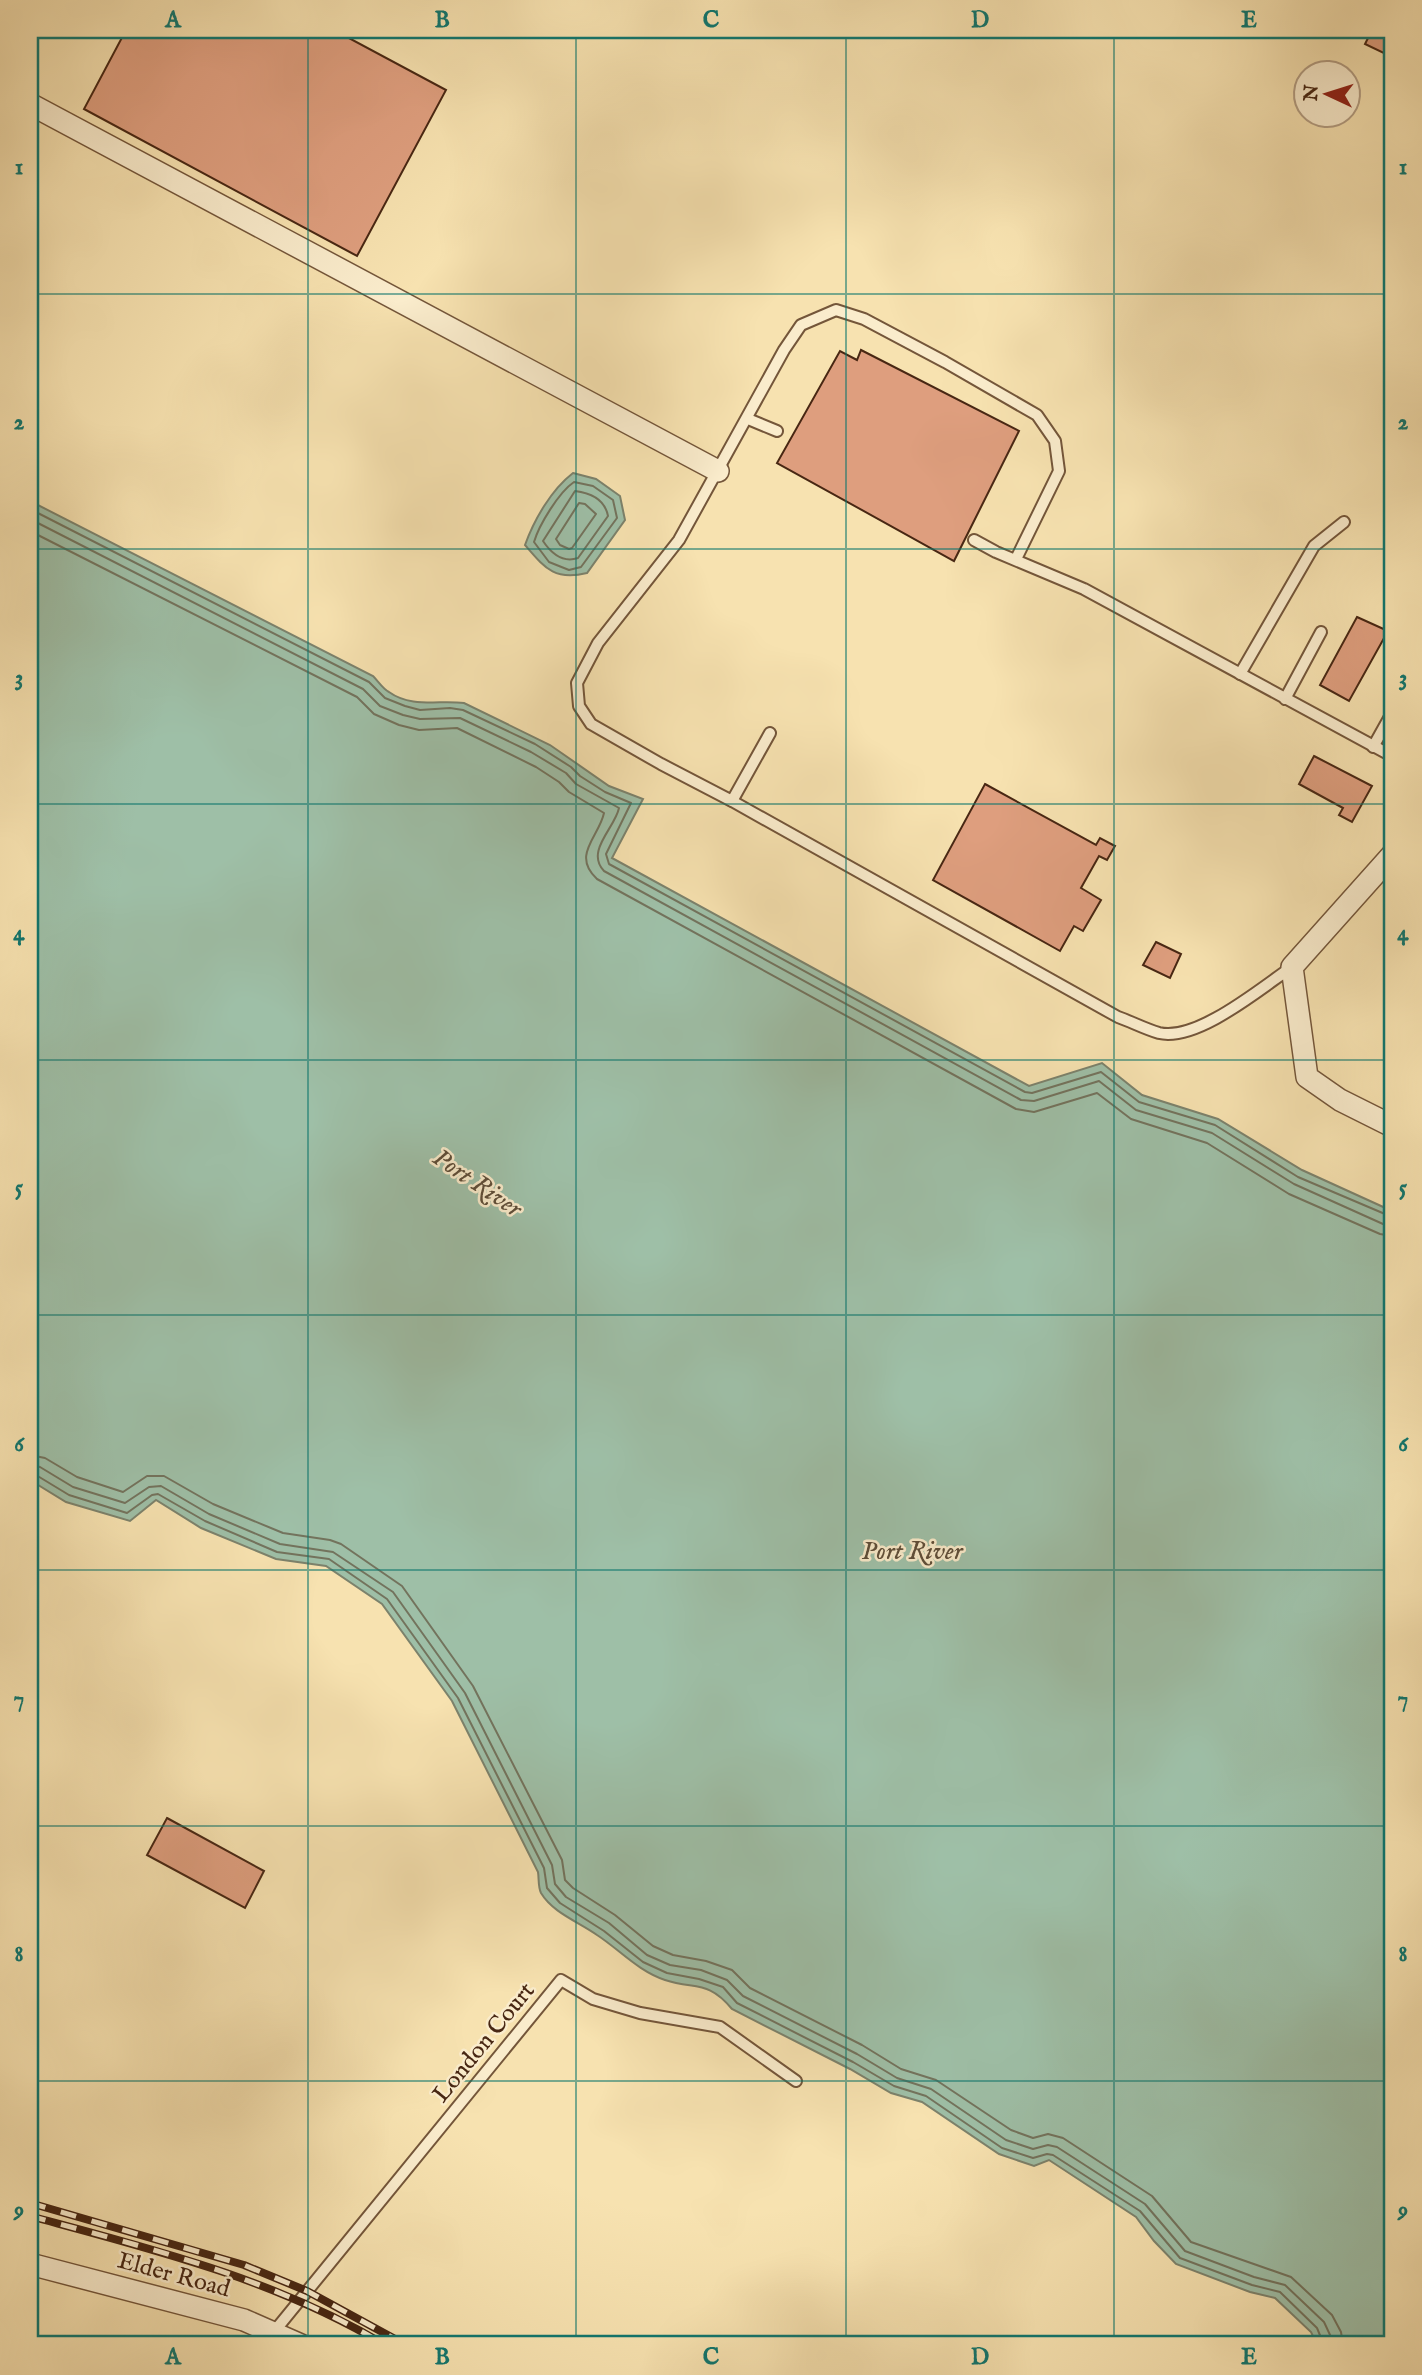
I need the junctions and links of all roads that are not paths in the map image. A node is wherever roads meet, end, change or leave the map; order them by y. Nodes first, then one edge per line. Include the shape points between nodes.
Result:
1 (30, 104) edge
2 (748, 419) junction
3 (776, 431) dead end
4 (718, 471) junction
5 (1344, 522) dead end
6 (974, 540) dead end
7 (1016, 559) junction
8 (1321, 632) dead end
9 (1240, 674) junction
10 (1285, 699) junction
11 (1392, 713) edge
12 (770, 733) dead end
13 (1373, 747) junction
14 (1392, 756) edge
15 (733, 801) junction
16 (1392, 855) edge
17 (1292, 967) junction
18 (1392, 1126) edge
19 (796, 2081) dead end
20 (30, 2264) edge
21 (273, 2333) junction
22 (301, 2345) edge

1 - 4 street
2 - 3 lane
2 - 4 lane
2 - 7 lane via 801,325 836,310 911,343 1037,415 1055,441 1059,471
4 - 15 lane via 679,540 598,643 577,683 579,706 591,724
5 - 9 lane via 1314,546
6 - 7 lane
7 - 9 lane via 1084,589
8 - 10 lane
9 - 10 lane
10 - 13 lane
11 - 13 lane
12 - 15 lane
13 - 14 lane
15 - 17 lane via 1118,1017 1161,1034 1194,1031
16 - 17 street
17 - 18 street via 1307,1077 1339,1100
19 - 21 lane, London Court via 720,2027 640,2013 593,1999 561,1980
20 - 21 street, Elder Road via 244,2320
21 - 22 street, Elder Road

